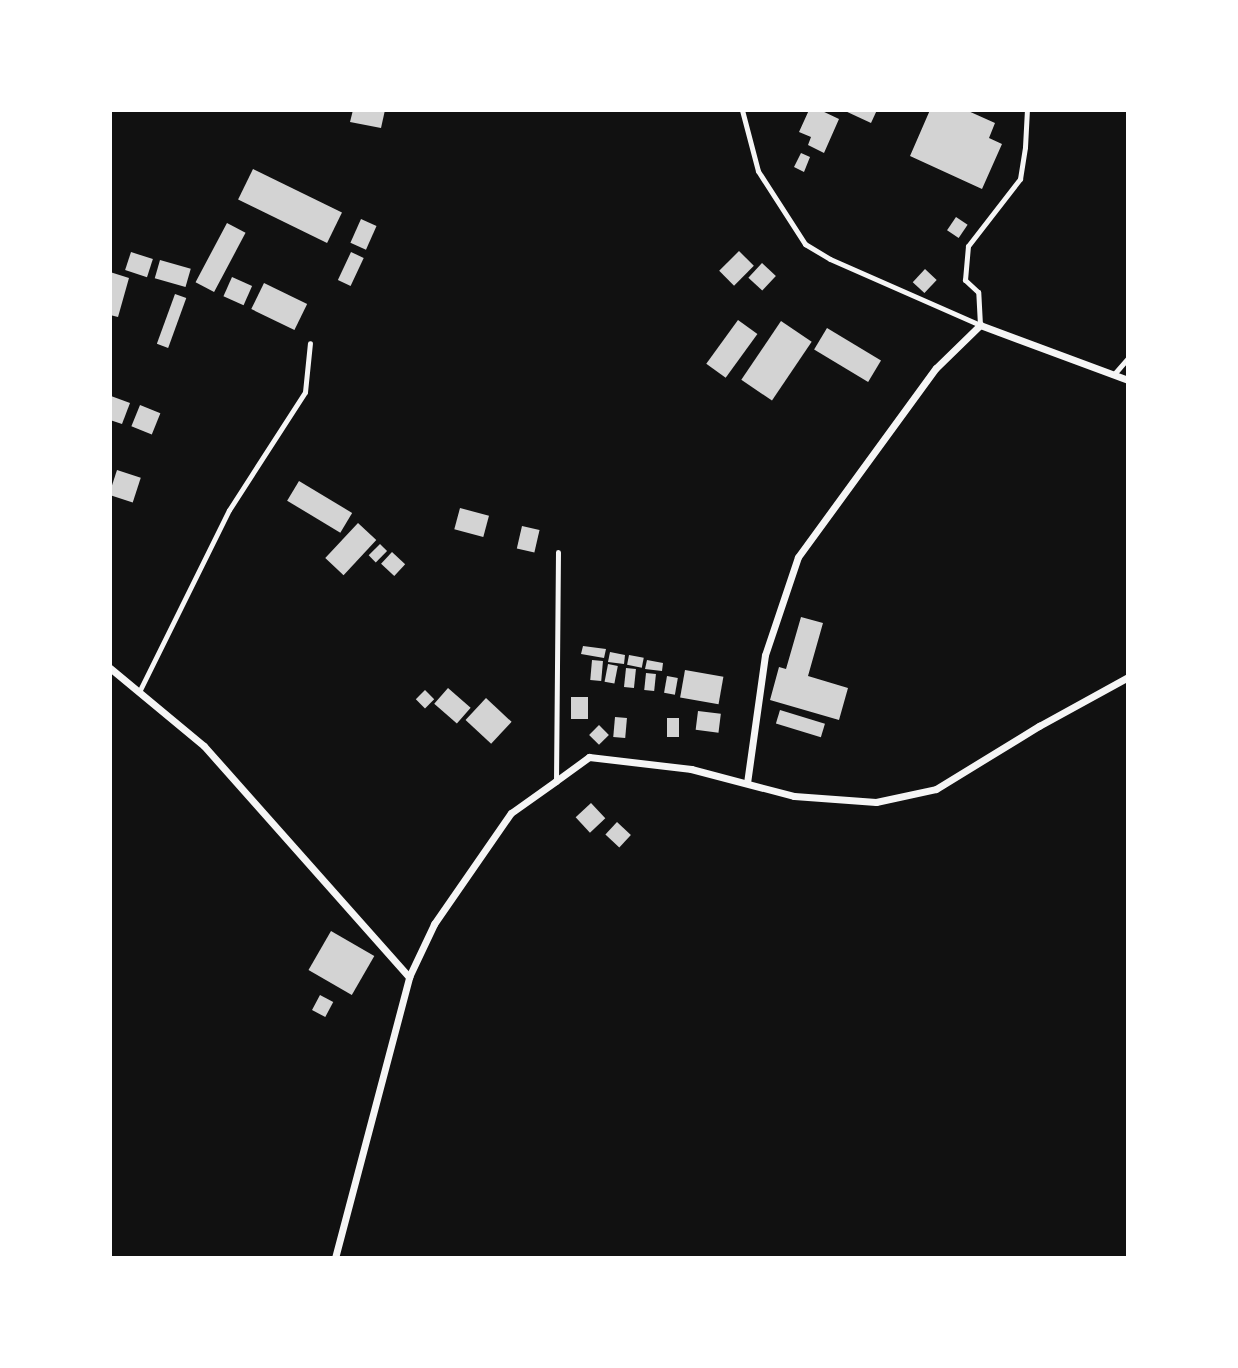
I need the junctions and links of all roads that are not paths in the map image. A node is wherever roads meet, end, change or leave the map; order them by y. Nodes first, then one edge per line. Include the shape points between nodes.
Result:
1 (742, 110) edge
2 (1027, 110) edge
3 (980, 325) junction
4 (310, 344) dead end
5 (1128, 358) edge
6 (1115, 373) junction
7 (1128, 380) edge
8 (558, 552) dead end
9 (110, 668) edge
10 (1128, 677) edge
11 (139, 692) junction
12 (556, 781) junction
13 (747, 783) junction
14 (409, 977) junction
15 (335, 1258) edge

1 - 3 lane via 758,172 805,244
2 - 3 lane via 1020,179 968,246 965,280 978,292
3 - 6 street
3 - 13 street via 936,368 798,557 765,655
4 - 11 lane via 304,393 229,510
5 - 6 lane
6 - 7 street
8 - 12 lane
9 - 11 street
10 - 13 street via 936,789 876,802 794,796
11 - 14 street via 204,746
12 - 13 street via 589,757 691,769
12 - 14 street via 512,813 434,924
14 - 15 street

